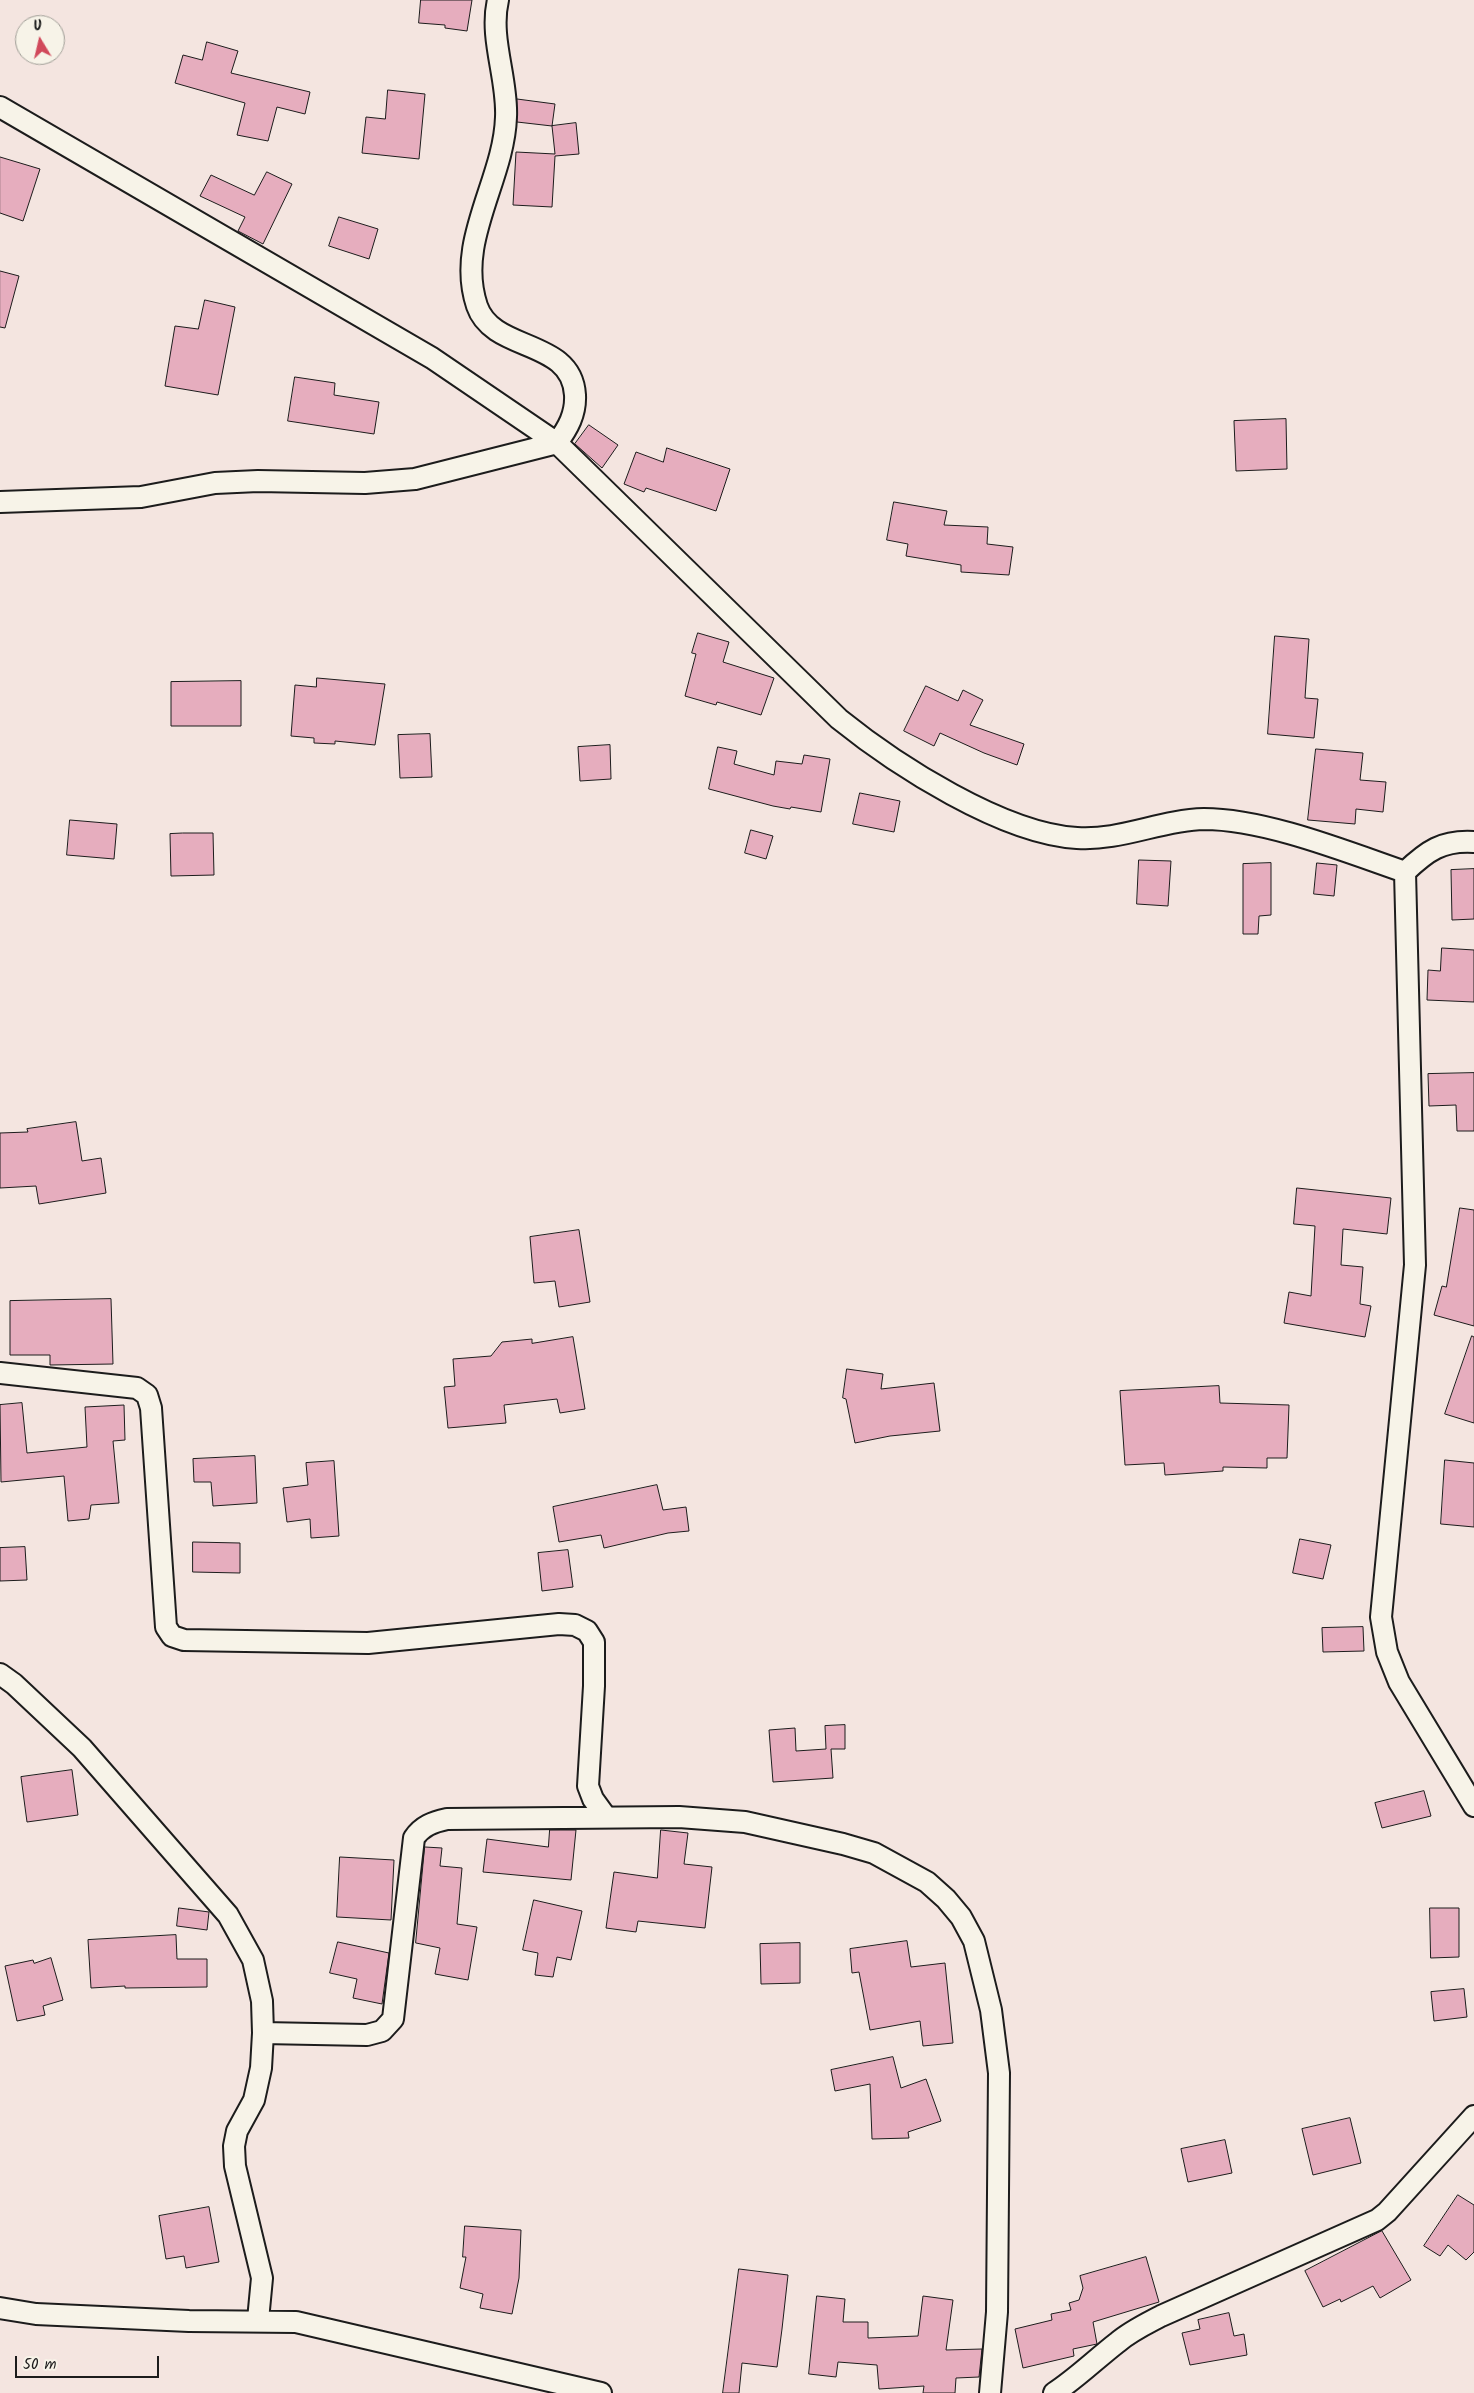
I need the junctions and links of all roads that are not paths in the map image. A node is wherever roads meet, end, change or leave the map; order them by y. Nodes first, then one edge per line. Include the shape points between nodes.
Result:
1 (498, 0) edge
2 (0, 106) edge
3 (557, 443) junction
4 (0, 502) edge
5 (1474, 842) edge
6 (1405, 872) junction
7 (0, 1373) edge
8 (0, 1674) edge
9 (1474, 1806) edge
10 (606, 1817) junction
11 (264, 2033) junction
12 (1474, 2116) edge
13 (0, 2308) edge
14 (258, 2320) junction
15 (1068, 2390) edge
16 (601, 2393) edge
17 (990, 2393) edge

1 - 3 street via 496,21 506,116 504,143 472,248 474,293 484,320 497,331 548,354 563,364 570,375 575,388 574,414
2 - 3 street via 432,358
3 - 4 street via 415,479 224,483 141,497
3 - 6 street via 839,719 869,744 918,775 996,816 1046,834 1077,838 1108,837 1204,819 1256,826 1331,846
5 - 6 street via 1439,845 1421,856
6 - 9 street via 1415,1265 1381,1617 1387,1652 1399,1682
7 - 10 street via 137,1388 147,1395 151,1408 166,1627 172,1636 184,1640 368,1643 559,1624 575,1625 587,1631 594,1642 588,1786
8 - 11 street via 82,1748 228,1914 252,1960 262,2001
10 - 11 street via 447,1819 426,1826 414,1838 412,1848 393,2019 382,2031 366,2034
10 - 17 street via 679,1817 745,1822 843,1844 874,1853 926,1882 961,1917 974,1941 991,2010 999,2073 997,2312
11 - 14 street via 259,2084 237,2131 234,2146 235,2166 262,2278
12 - 15 street via 1377,2220 1161,2316 1118,2341
13 - 14 street via 55,2315
14 - 16 street via 321,2326

